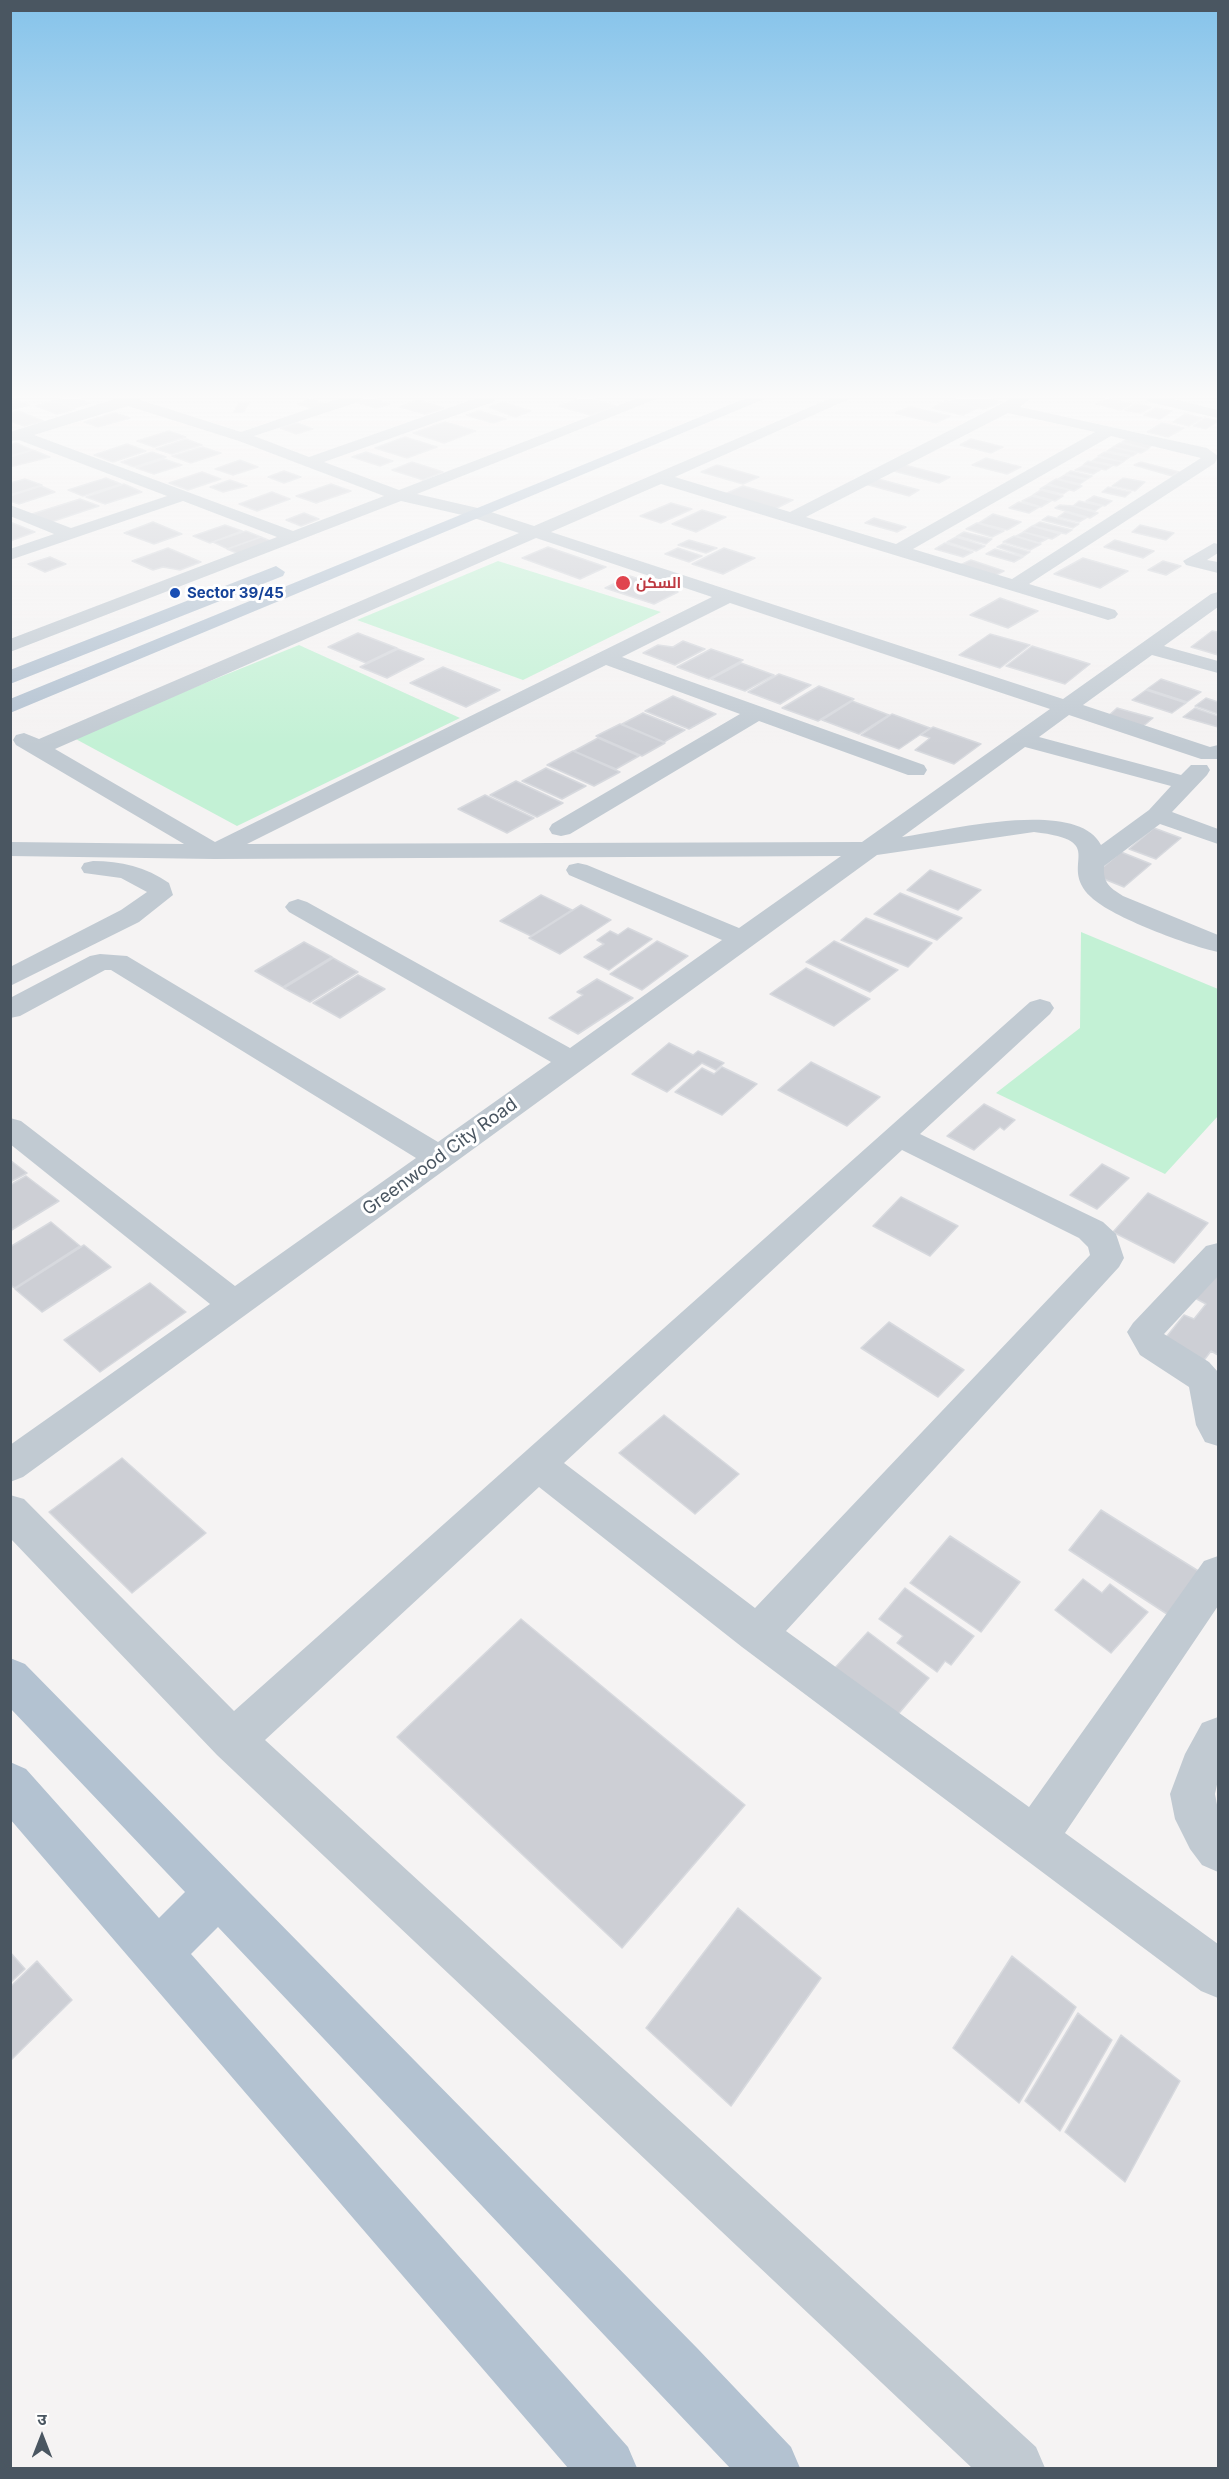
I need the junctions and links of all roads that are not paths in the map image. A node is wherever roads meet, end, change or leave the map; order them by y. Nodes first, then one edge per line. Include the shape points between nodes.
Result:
1 (22, 515) edge
2 (127, 515) edge
3 (233, 515) edge
4 (346, 515) edge
5 (472, 515) edge
6 (481, 515) edge
7 (576, 515) edge
8 (775, 515) edge
9 (797, 515) edge
10 (960, 515) edge
11 (1124, 515) edge
12 (789, 519) junction
13 (536, 532) junction
14 (70, 534) junction
15 (291, 536) junction
16 (1214, 548) dead end
17 (896, 551) junction
18 (10, 555) edge
19 (297, 564) dead end
20 (1218, 568) edge
21 (1013, 586) junction
22 (730, 595) junction
23 (1218, 598) edge
24 (1108, 614) dead end
25 (10, 646) edge
26 (1149, 648) junction
27 (606, 658) junction
28 (1218, 667) edge
29 (10, 678) edge
30 (10, 707) edge
31 (1063, 708) junction
32 (759, 712) junction
33 (1019, 740) junction
34 (1215, 750) edge
35 (916, 770) dead end
36 (1188, 784) junction
37 (1157, 814) junction
38 (561, 829) dead end
39 (1211, 832) edge
40 (10, 849) edge
41 (871, 849) junction
42 (214, 852) junction
43 (123, 860) junction
44 (1093, 862) junction
45 (10, 870) edge
46 (578, 870) dead end
47 (298, 907) dead end
48 (744, 940) junction
49 (1218, 944) edge
50 (10, 978) edge
51 (1040, 1008) dead end
52 (10, 1010) edge
53 (573, 1062) junction
54 (10, 1128) edge
55 (897, 1135) junction
56 (440, 1158) junction
57 (1218, 1255) edge
58 (235, 1305) junction
59 (1218, 1431) edge
60 (536, 1463) junction
61 (10, 1466) edge
62 (10, 1510) edge
63 (1218, 1574) edge
64 (757, 1634) junction
65 (10, 1678) edge
66 (1218, 1738) edge
67 (233, 1740) junction
68 (10, 1784) edge
69 (1035, 1838) junction
70 (1218, 1849) edge
71 (217, 1894) junction
72 (159, 1952) junction
73 (1218, 1974) edge
74 (608, 2469) edge
75 (770, 2469) edge
76 (1015, 2469) edge

1 - 14 street
2 - 14 street
3 - 15 street
4 - 15 street
5 - 30 main road
6 - 13 street
7 - 13 street
8 - 12 street
9 - 12 street
10 - 17 street
11 - 21 street
12 - 17 street
13 - 22 street
13 - 42 street via 30,743
14 - 18 street
15 - 25 street
16 - 20 street via 1192,561
17 - 21 street
19 - 29 main road
21 - 24 street
22 - 27 street
22 - 31 street
23 - 26 street, Greenwood City Road
26 - 28 street
26 - 31 street, Greenwood City Road
27 - 32 street
27 - 42 street
31 - 33 street, Greenwood City Road
31 - 34 street
32 - 35 street
32 - 38 street
33 - 36 street
33 - 41 street, Greenwood City Road
34 - 36 street
36 - 37 street
37 - 39 street
37 - 44 street
40 - 43 street
41 - 42 street
41 - 44 street via 1034,825 1061,826 1081,834 1091,848
41 - 48 street, Greenwood City Road
42 - 43 street
43 - 45 street
43 - 50 street via 160,888 160,895 130,916
44 - 49 street via 1090,877 1098,892
46 - 48 street
47 - 53 street
48 - 53 street, Greenwood City Road
51 - 55 street
52 - 56 street via 100,962 117,962
53 - 56 street, Greenwood City Road
54 - 58 street
55 - 60 street
55 - 64 street via 1091,1230 1104,1242 1107,1258
56 - 58 street, Greenwood City Road
57 - 59 street via 1145,1332 1149,1343 1201,1376
58 - 61 street, Greenwood City Road
60 - 64 street
60 - 67 street
62 - 67 street
63 - 69 street
64 - 69 street
65 - 71 main road
66 - 70 street via 1197,1773 1192,1796 1198,1825
67 - 76 street
68 - 72 main road
69 - 73 street
71 - 72 main road
71 - 75 main road via 678,2369
72 - 74 main road

